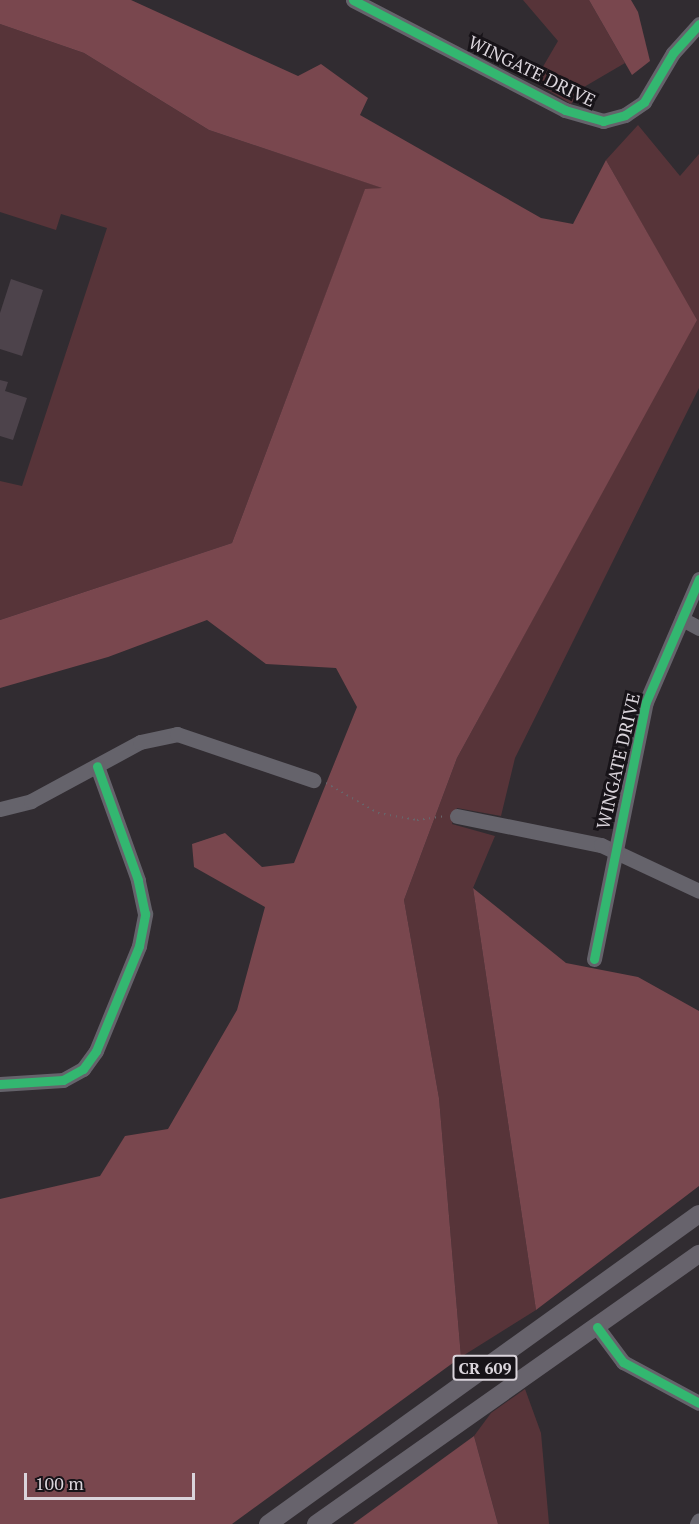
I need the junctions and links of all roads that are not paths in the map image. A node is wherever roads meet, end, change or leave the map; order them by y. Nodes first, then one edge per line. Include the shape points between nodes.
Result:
1 (353, 0) edge
2 (699, 24) edge
3 (699, 579) edge
4 (682, 619) junction
5 (699, 628) edge
6 (97, 766) junction
7 (313, 780) road end
8 (0, 809) edge
9 (457, 816) road end
10 (615, 850) junction
11 (699, 891) edge
12 (594, 959) dead end
13 (0, 1084) edge
14 (699, 1214) edge
15 (699, 1254) edge
16 (597, 1327) junction
17 (699, 1402) edge
18 (699, 1520) edge
19 (270, 1524) edge
20 (316, 1524) edge
21 (697, 1524) edge

1 - 2 street, WINGATE DRIVE via 565,110 603,121 625,115 644,102 673,53
3 - 4 street, WINGATE DRIVE
4 - 5 street
4 - 10 street, WINGATE DRIVE via 646,702
6 - 7 street via 140,742 177,734
6 - 8 street via 32,801
6 - 13 street via 138,880 145,914 139,946 96,1051 83,1068 63,1080
9 - 10 street
10 - 11 street
10 - 12 street, WINGATE DRIVE
14 - 19 main road, CR 609
15 - 16 main road, CR 609
16 - 17 street via 623,1362
16 - 20 main road, CR 609
18 - 21 street

